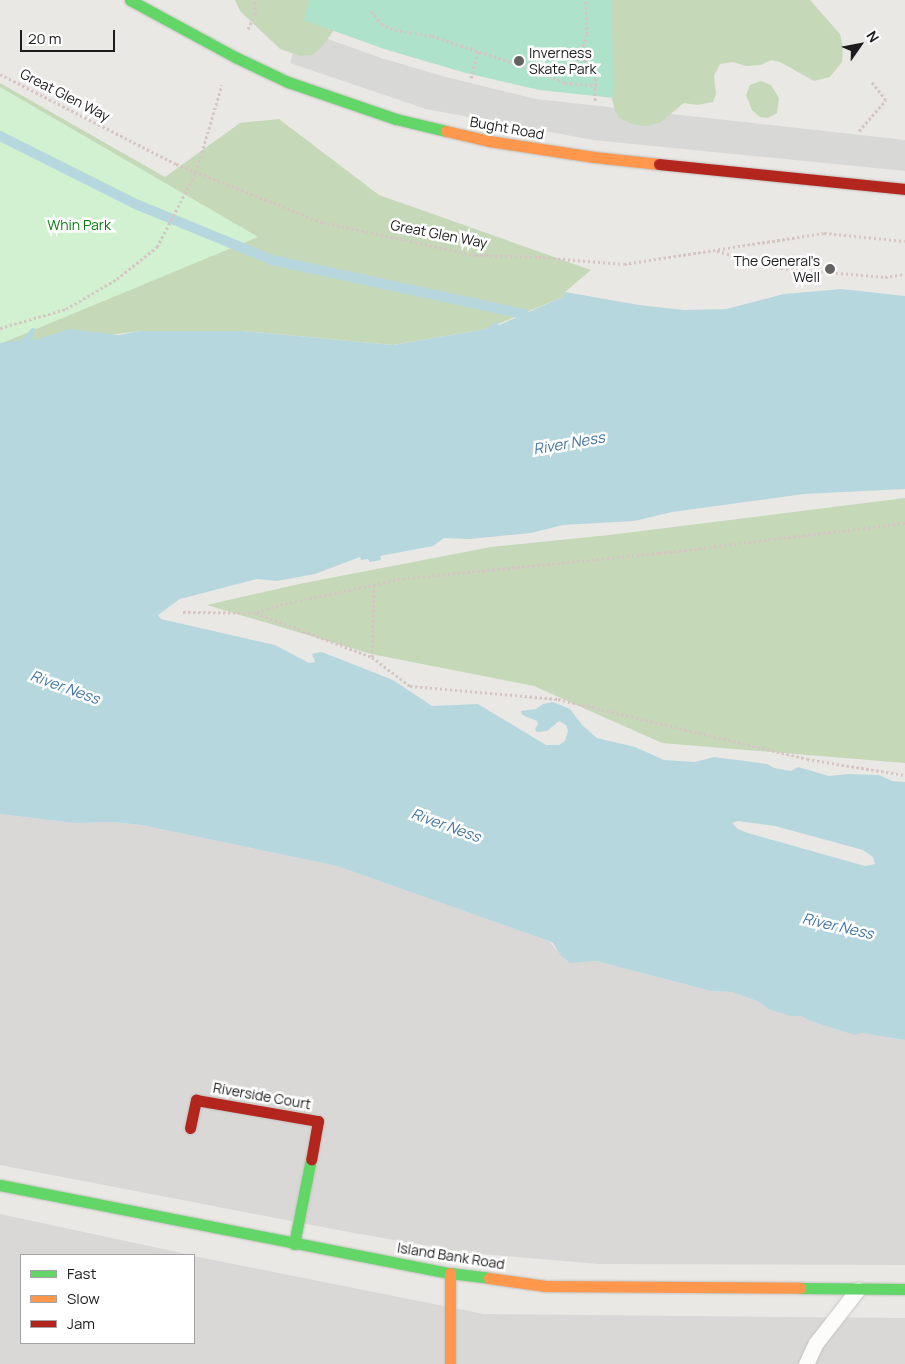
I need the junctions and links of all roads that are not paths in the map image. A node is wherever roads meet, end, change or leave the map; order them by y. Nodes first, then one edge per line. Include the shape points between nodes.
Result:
1 (130, 0) edge
2 (905, 188) edge
3 (190, 1128) dead end
4 (0, 1185) edge
5 (294, 1244) junction
6 (450, 1273) junction
7 (858, 1289) junction
8 (905, 1289) edge
9 (450, 1364) edge
10 (806, 1364) edge

1 - 2 street, Bught Road via 288,82 396,119 489,141 594,157
3 - 5 street, Riverside Court via 196,1100 318,1121
4 - 5 street, Island Bank Road
5 - 6 street, Island Bank Road
6 - 7 street, Island Bank Road via 545,1286
6 - 9 street
7 - 8 street, Island Bank Road
7 - 10 lane via 816,1343

